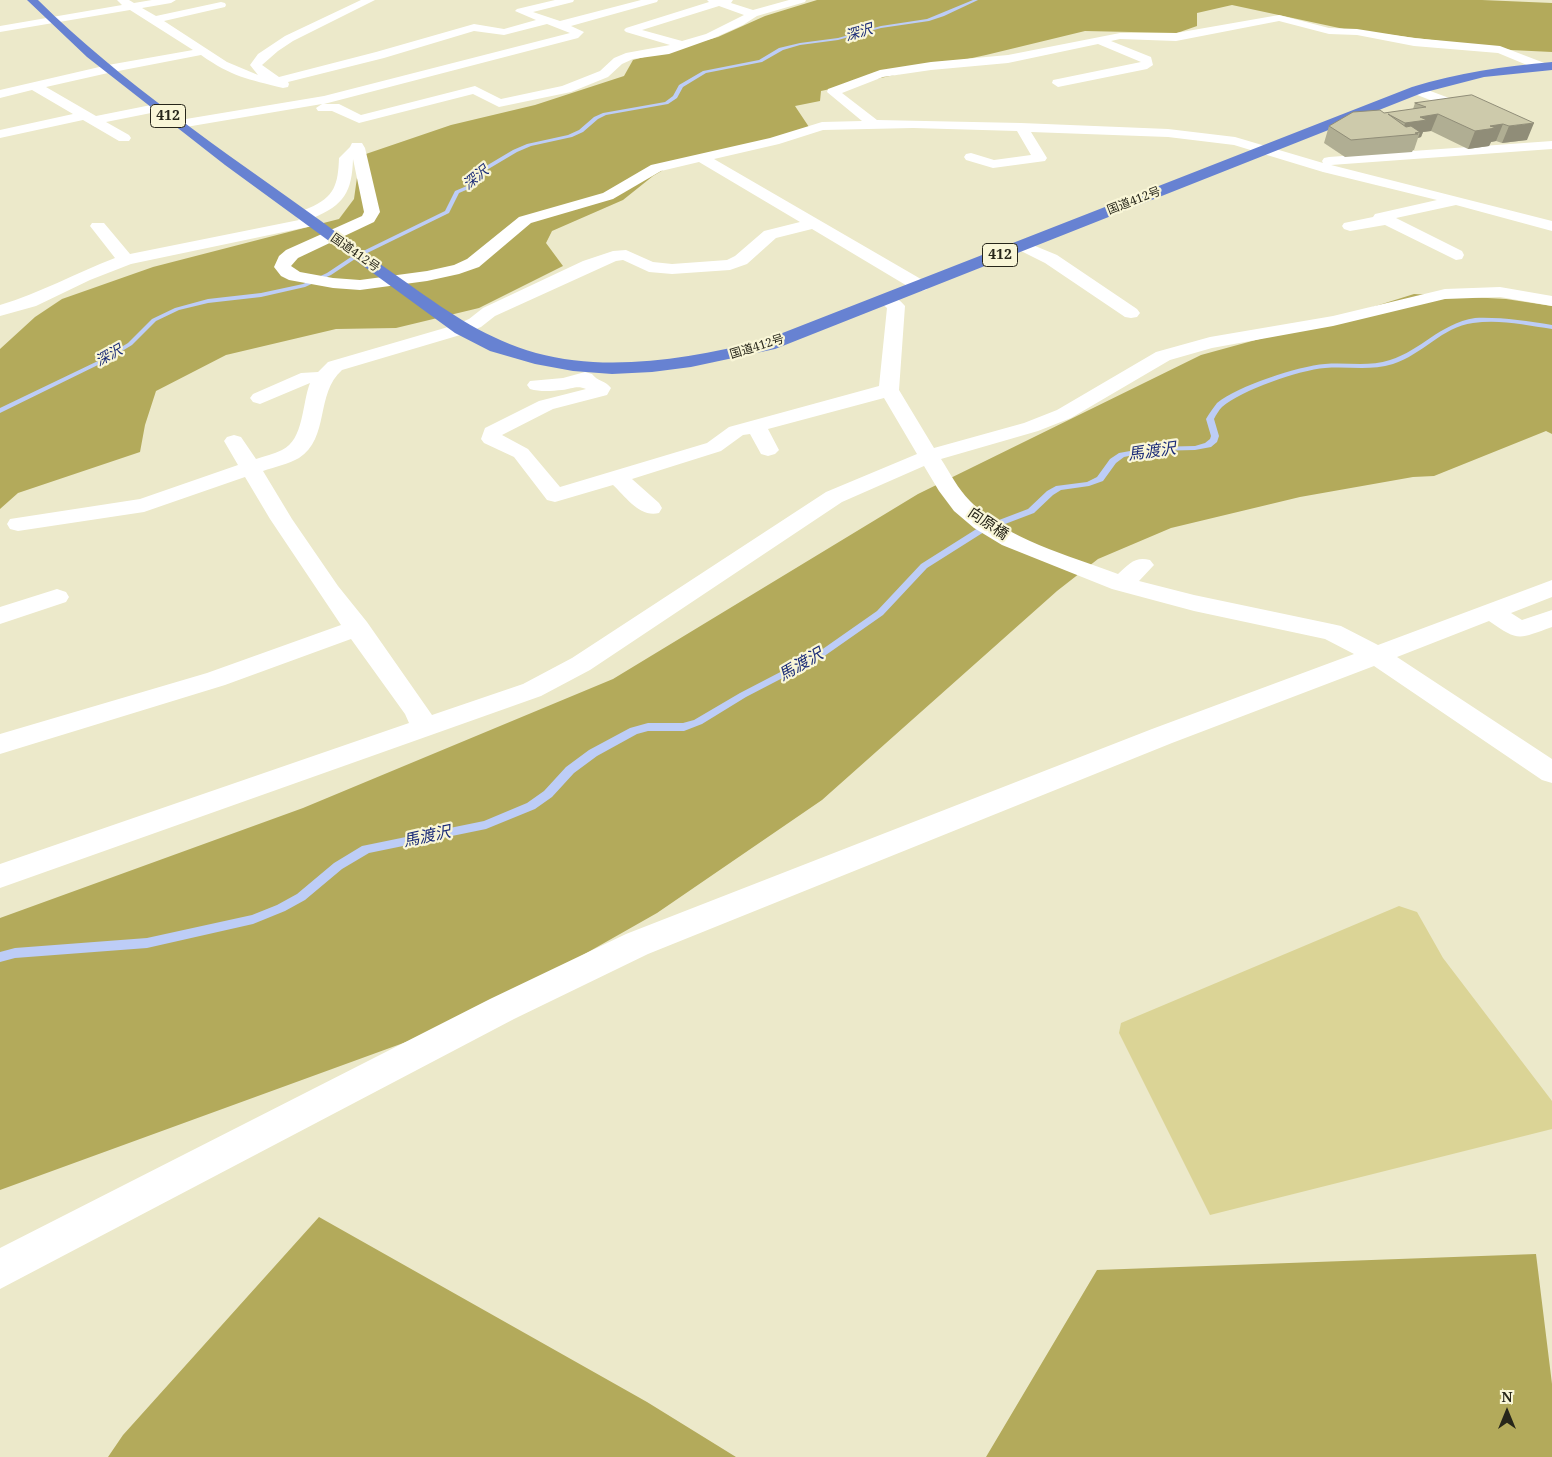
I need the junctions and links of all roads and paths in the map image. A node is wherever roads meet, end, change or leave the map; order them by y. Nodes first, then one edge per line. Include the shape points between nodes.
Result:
1 (32, 0) edge
2 (122, 0) edge
3 (171, 0) edge
4 (370, 0) edge
5 (569, 0) edge
6 (653, 0) edge
7 (801, 0) edge
8 (203, 1) edge
9 (720, 1) edge
10 (337, 3) dead end
11 (222, 4) dead end
12 (354, 8) junction
13 (143, 13) junction
14 (753, 14) junction
15 (677, 16) junction
16 (693, 20) dead end
17 (52, 21) junction
18 (546, 21) junction
19 (560, 25) junction
20 (194, 27) dead end
21 (0, 29) edge
22 (174, 31) junction
23 (447, 35) junction
24 (1099, 40) junction
25 (469, 41) dead end
26 (681, 44) junction
27 (204, 51) junction
28 (502, 54) junction
29 (1162, 58) dead end
30 (1147, 60) junction
31 (524, 63) dead end
32 (1549, 67) edge
33 (108, 69) junction
34 (277, 81) junction
35 (1058, 83) dead end
36 (34, 86) junction
37 (1417, 90) junction
38 (0, 94) edge
39 (317, 105) junction
40 (156, 108) junction
41 (1004, 113) dead end
42 (1487, 117) edge
43 (91, 118) junction
44 (947, 118) junction
45 (358, 119) junction
46 (180, 124) junction
47 (870, 124) junction
48 (1021, 127) junction
49 (372, 132) dead end
50 (1524, 132) edge
51 (0, 134) edge
52 (124, 138) dead end
53 (1552, 145) edge
54 (358, 148) junction
55 (1266, 150) junction
56 (1058, 155) dead end
57 (700, 157) junction
58 (971, 157) dead end
59 (1040, 158) junction
60 (1305, 163) junction
61 (1457, 200) junction
62 (1378, 215) junction
63 (307, 219) junction
64 (813, 224) junction
65 (1350, 226) dead end
66 (1552, 226) edge
67 (101, 230) dead end
68 (1023, 246) junction
69 (1456, 255) dead end
70 (126, 260) junction
71 (920, 286) junction
72 (886, 300) junction
73 (1552, 301) edge
74 (0, 311) edge
75 (1131, 313) dead end
76 (461, 328) junction
77 (590, 374) junction
78 (322, 378) junction
79 (537, 385) dead end
80 (889, 390) junction
81 (260, 398) dead end
82 (756, 425) junction
83 (234, 441) dead end
84 (768, 450) dead end
85 (929, 456) junction
86 (250, 468) junction
87 (616, 476) junction
88 (651, 508) dead end
89 (18, 524) dead end
90 (1142, 565) dead end
91 (1121, 584) junction
92 (1552, 588) edge
93 (57, 597) dead end
94 (1491, 611) junction
95 (0, 616) edge
96 (1552, 618) edge
97 (358, 628) junction
98 (1376, 655) junction
99 (424, 727) junction
100 (0, 744) edge
101 (1552, 774) edge
102 (0, 876) edge
103 (0, 1269) edge

1 - 17 highway, 国道412号 / 412
2 - 13 street
3 - 13 street
4 - 12 street
5 - 18 street via 521,11
6 - 19 street
7 - 14 street
8 - 13 street
9 - 14 street
9 - 15 street
10 - 12 street
11 - 13 street
12 - 34 street via 264,54 256,65
13 - 17 street
13 - 22 street
14 - 26 street via 739,24
15 - 16 street
15 - 26 street via 630,30
17 - 21 street
17 - 33 highway, 国道412号 / 412
18 - 19 street
18 - 23 street via 504,32 474,26
19 - 28 street via 578,32 574,36
20 - 22 street
22 - 27 street
23 - 25 street
23 - 34 street
24 - 30 street
24 - 32 street via 1120,36 1176,37 1279,18 1329,31 1500,50
24 - 47 street via 1008,59 880,74 832,92 870,120
26 - 45 street via 665,51 630,56 604,74 566,89 499,103 474,90
27 - 33 street
27 - 34 street via 240,75
28 - 31 street
28 - 39 street
29 - 30 street
30 - 35 street via 1147,65 1088,74
32 - 37 highway, 国道412号 / 412 via 1487,72
33 - 36 street
33 - 40 highway, 国道412号 / 412
34 - 39 street
36 - 38 street
36 - 43 street
37 - 42 street
37 - 55 highway, 国道412号 / 412
39 - 45 street via 334,107
39 - 46 street
39 - 54 street via 350,125
40 - 43 street
40 - 46 highway, 国道412号 / 412
41 - 44 street
43 - 51 street
43 - 52 street
44 - 47 street
44 - 48 street
45 - 49 street
46 - 63 highway, 国道412号 / 412
47 - 57 street via 822,126
48 - 55 street via 1202,136
48 - 59 street
50 - 53 street
53 - 60 street
54 - 57 street via 372,212 368,219 292,254 282,267 287,272 333,283 360,285 459,269 473,263 525,220 608,196 656,168
54 - 63 street via 346,158 342,188 337,198
55 - 60 street
55 - 68 highway, 国道412号 / 412
56 - 59 street
57 - 64 street
58 - 59 street via 993,164
60 - 61 street
61 - 62 street
61 - 66 street
62 - 65 street
62 - 69 street via 1429,246
63 - 70 street
63 - 76 highway, 国道412号 / 412
64 - 71 street
64 - 76 street via 770,234 756,249 730,265 672,269 649,267 626,255 613,256 526,294
67 - 70 street
68 - 71 highway, 国道412号 / 412
68 - 75 street via 1051,259
70 - 74 street via 30,302
71 - 72 highway, 国道412号 / 412
72 - 77 highway, 国道412号 / 412 via 768,345 722,357
72 - 80 street via 896,306
73 - 85 street via 1500,292 1445,294 1333,321 1210,343 1163,356 1056,418
76 - 77 highway, 国道412号 / 412 via 480,340 509,351 583,367
76 - 78 street via 335,366
77 - 79 street via 564,384
77 - 87 street via 600,391 546,405 492,432 491,438 521,454 555,495
78 - 81 street via 308,377
78 - 86 street via 302,444 291,454
80 - 82 street
80 - 85 street, 向原橋
82 - 84 street
82 - 87 street via 736,431 714,447
83 - 86 street
85 - 91 street, 向原橋 via 950,491 982,524 1032,550
85 - 99 street via 834,497 556,679
86 - 89 street via 144,505
86 - 97 street via 324,583
87 - 88 street
90 - 91 street
91 - 98 street, 向原橋 via 1332,632
92 - 94 street
93 - 95 street
94 - 96 street via 1519,630
94 - 98 street
97 - 99 street
97 - 100 street via 216,679
98 - 101 street, 向原橋
98 - 103 street via 1162,736 637,944 502,1008
99 - 102 street

